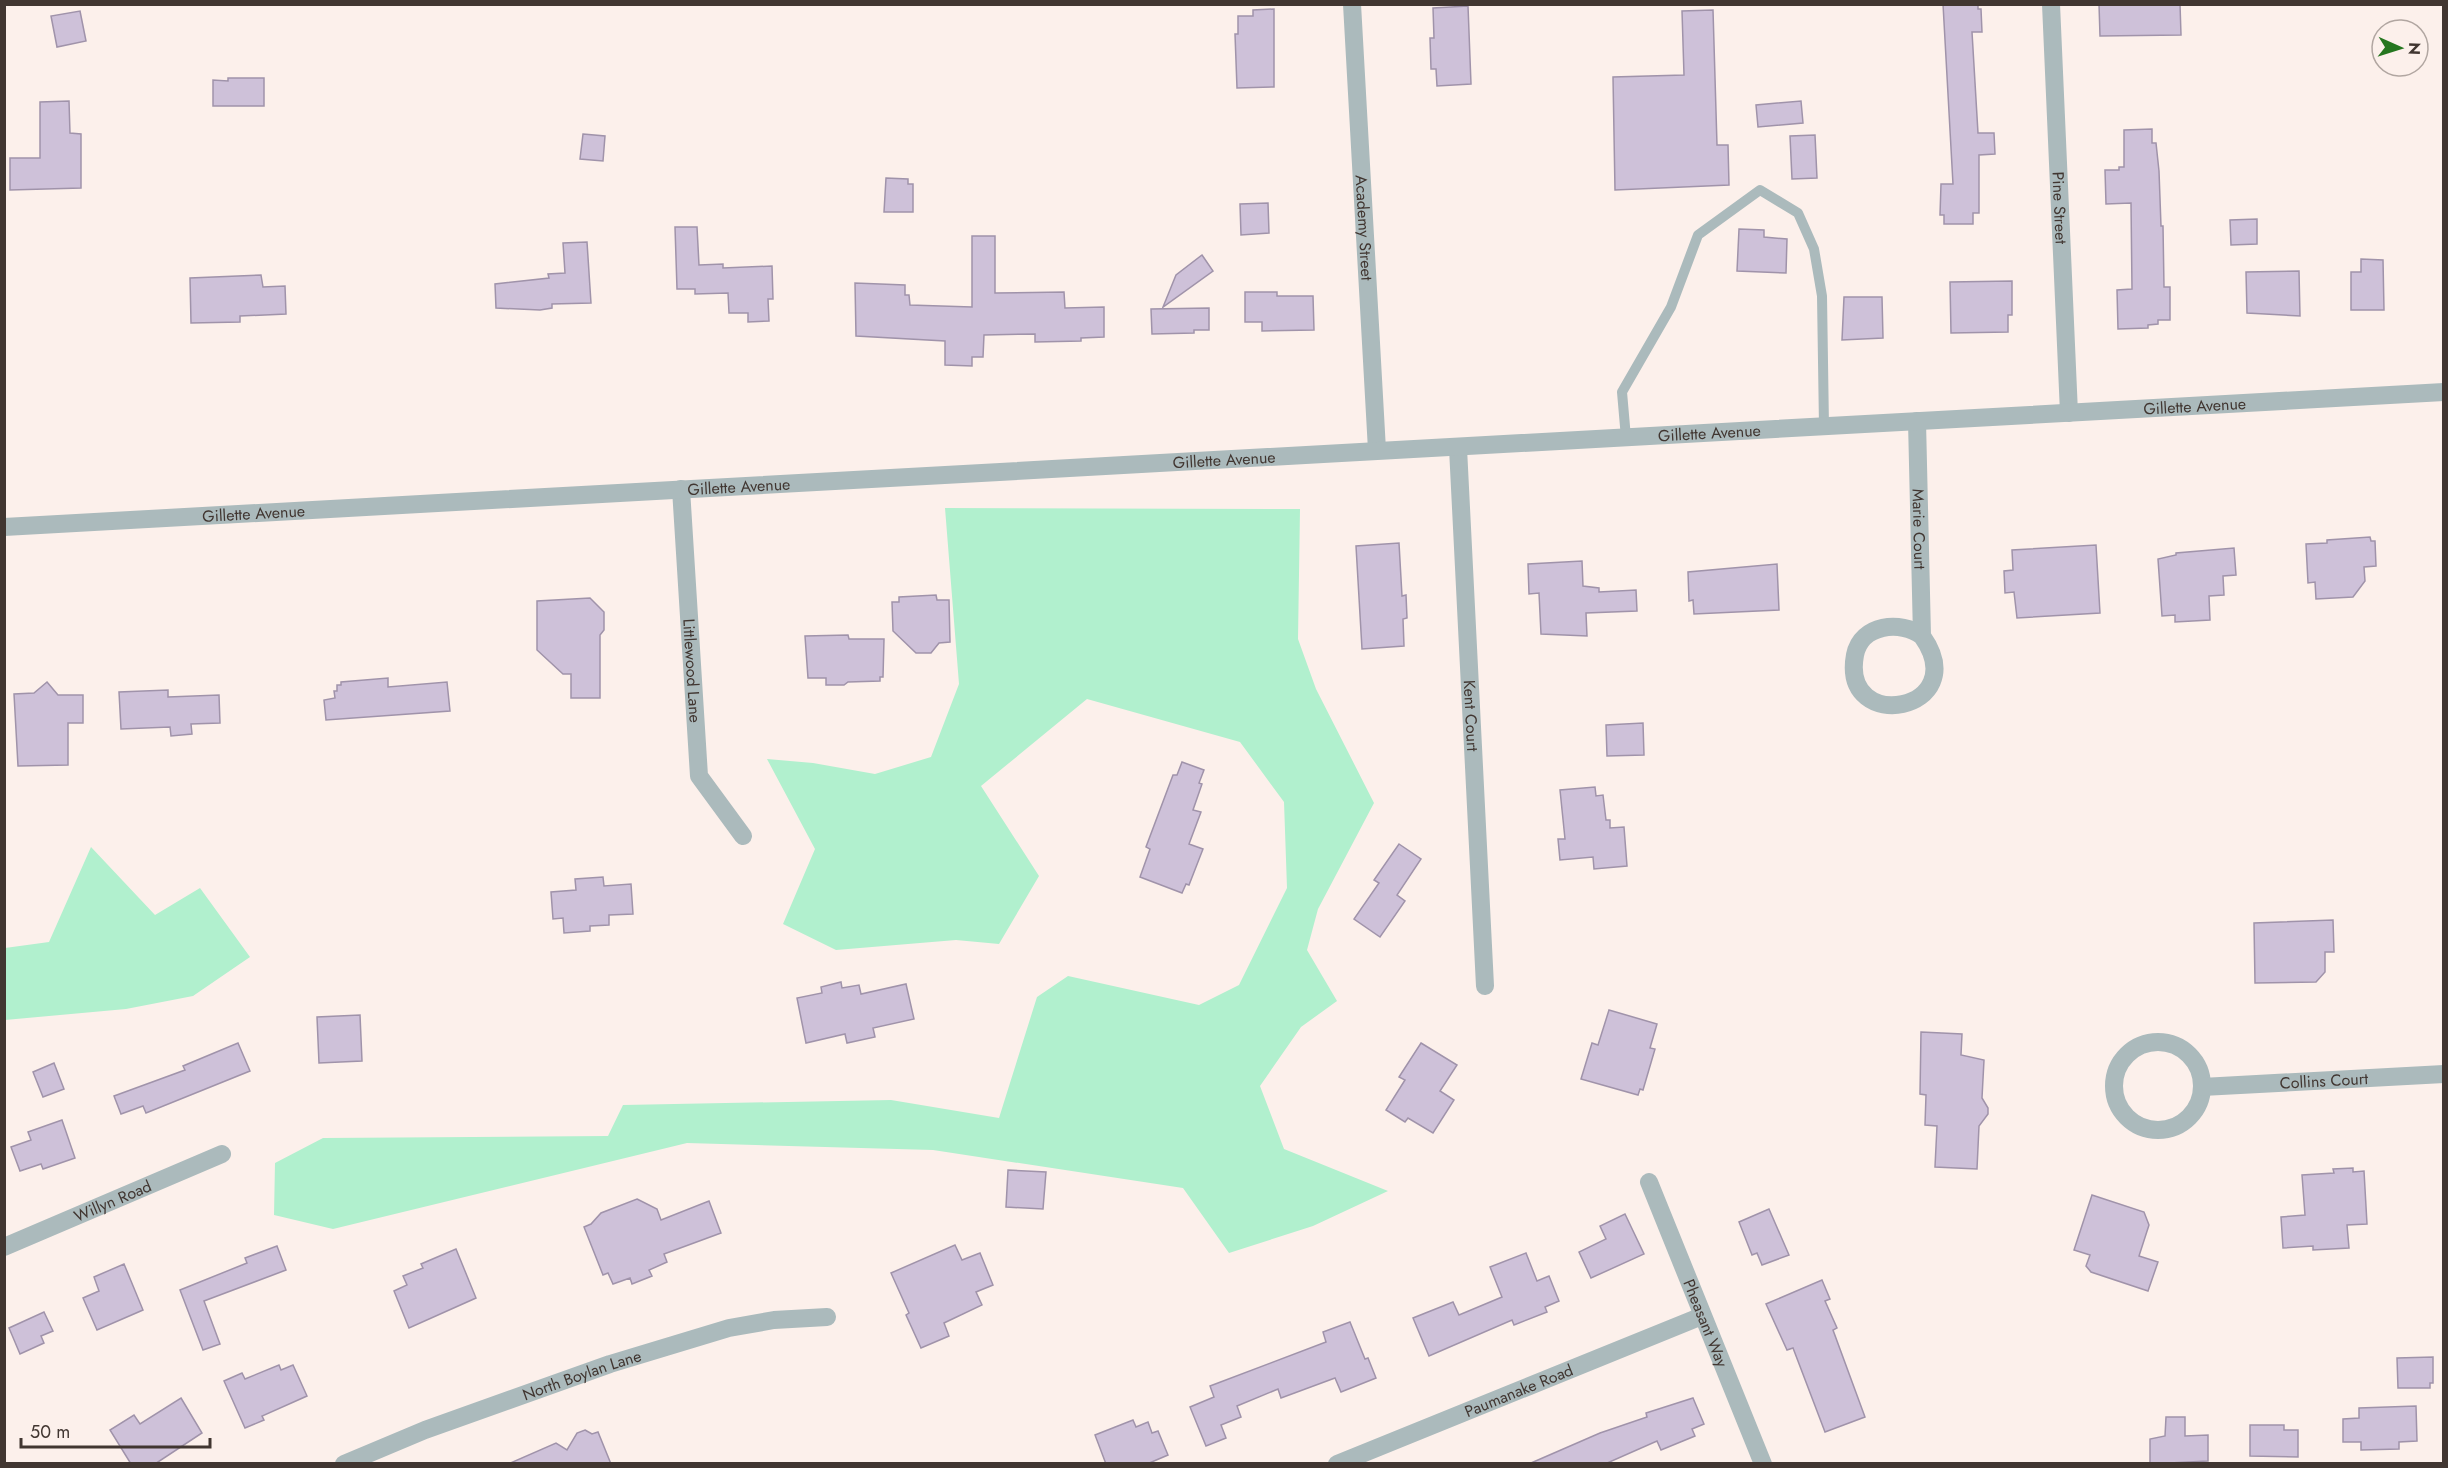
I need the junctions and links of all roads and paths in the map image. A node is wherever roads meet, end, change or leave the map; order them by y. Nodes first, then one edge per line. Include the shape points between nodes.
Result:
1 (1352, 4) edge
2 (2051, 4) edge
3 (2444, 392) edge
4 (2068, 412) junction
5 (1917, 421) junction
6 (1824, 427) junction
7 (1626, 438) junction
8 (1458, 448) junction
9 (1377, 450) junction
10 (681, 489) junction
11 (4, 527) edge
12 (1922, 636) junction
13 (742, 836) dead end
14 (1485, 986) dead end
15 (2444, 1074) edge
16 (2202, 1087) junction
17 (222, 1154) dead end
18 (1649, 1182) dead end
19 (4, 1247) edge
20 (1702, 1316) junction
21 (827, 1317) dead end
22 (344, 1464) edge
23 (1337, 1464) edge
24 (1763, 1464) edge

1 - 9 street, Academy Street
2 - 4 street, Pine Street
3 - 4 street, Gillette Avenue
4 - 5 street, Gillette Avenue
5 - 6 street, Gillette Avenue
5 - 12 street, Marie Court
6 - 7 street, Gillette Avenue
6 - 7 lane via 1822,296 1815,249 1798,213 1760,190 1698,235 1671,308 1622,392
7 - 8 street, Gillette Avenue
8 - 9 street, Gillette Avenue
8 - 14 street, Kent Court
9 - 10 street, Gillette Avenue
10 - 11 street, Gillette Avenue
10 - 13 street, Littlewood Lane via 699,776
12 - 12 street, Marie Court via 1935,664 1932,682 1924,693 1906,705 1893,707 1876,703 1865,695 1854,670 1856,652 1865,637 1882,627 1902,626
15 - 16 street, Collins Court
16 - 16 street via 2193,1059 2168,1043 2153,1042 2132,1051 2118,1068 2114,1081 2121,1109 2141,1127 2155,1130 2169,1128 2192,1113
17 - 19 street, Willyn Road
18 - 20 street, Pheasant Way
20 - 23 street, Paumanake Road
20 - 24 street, Pheasant Way
21 - 22 street, North Boylan Lane via 729,1328 610,1364

